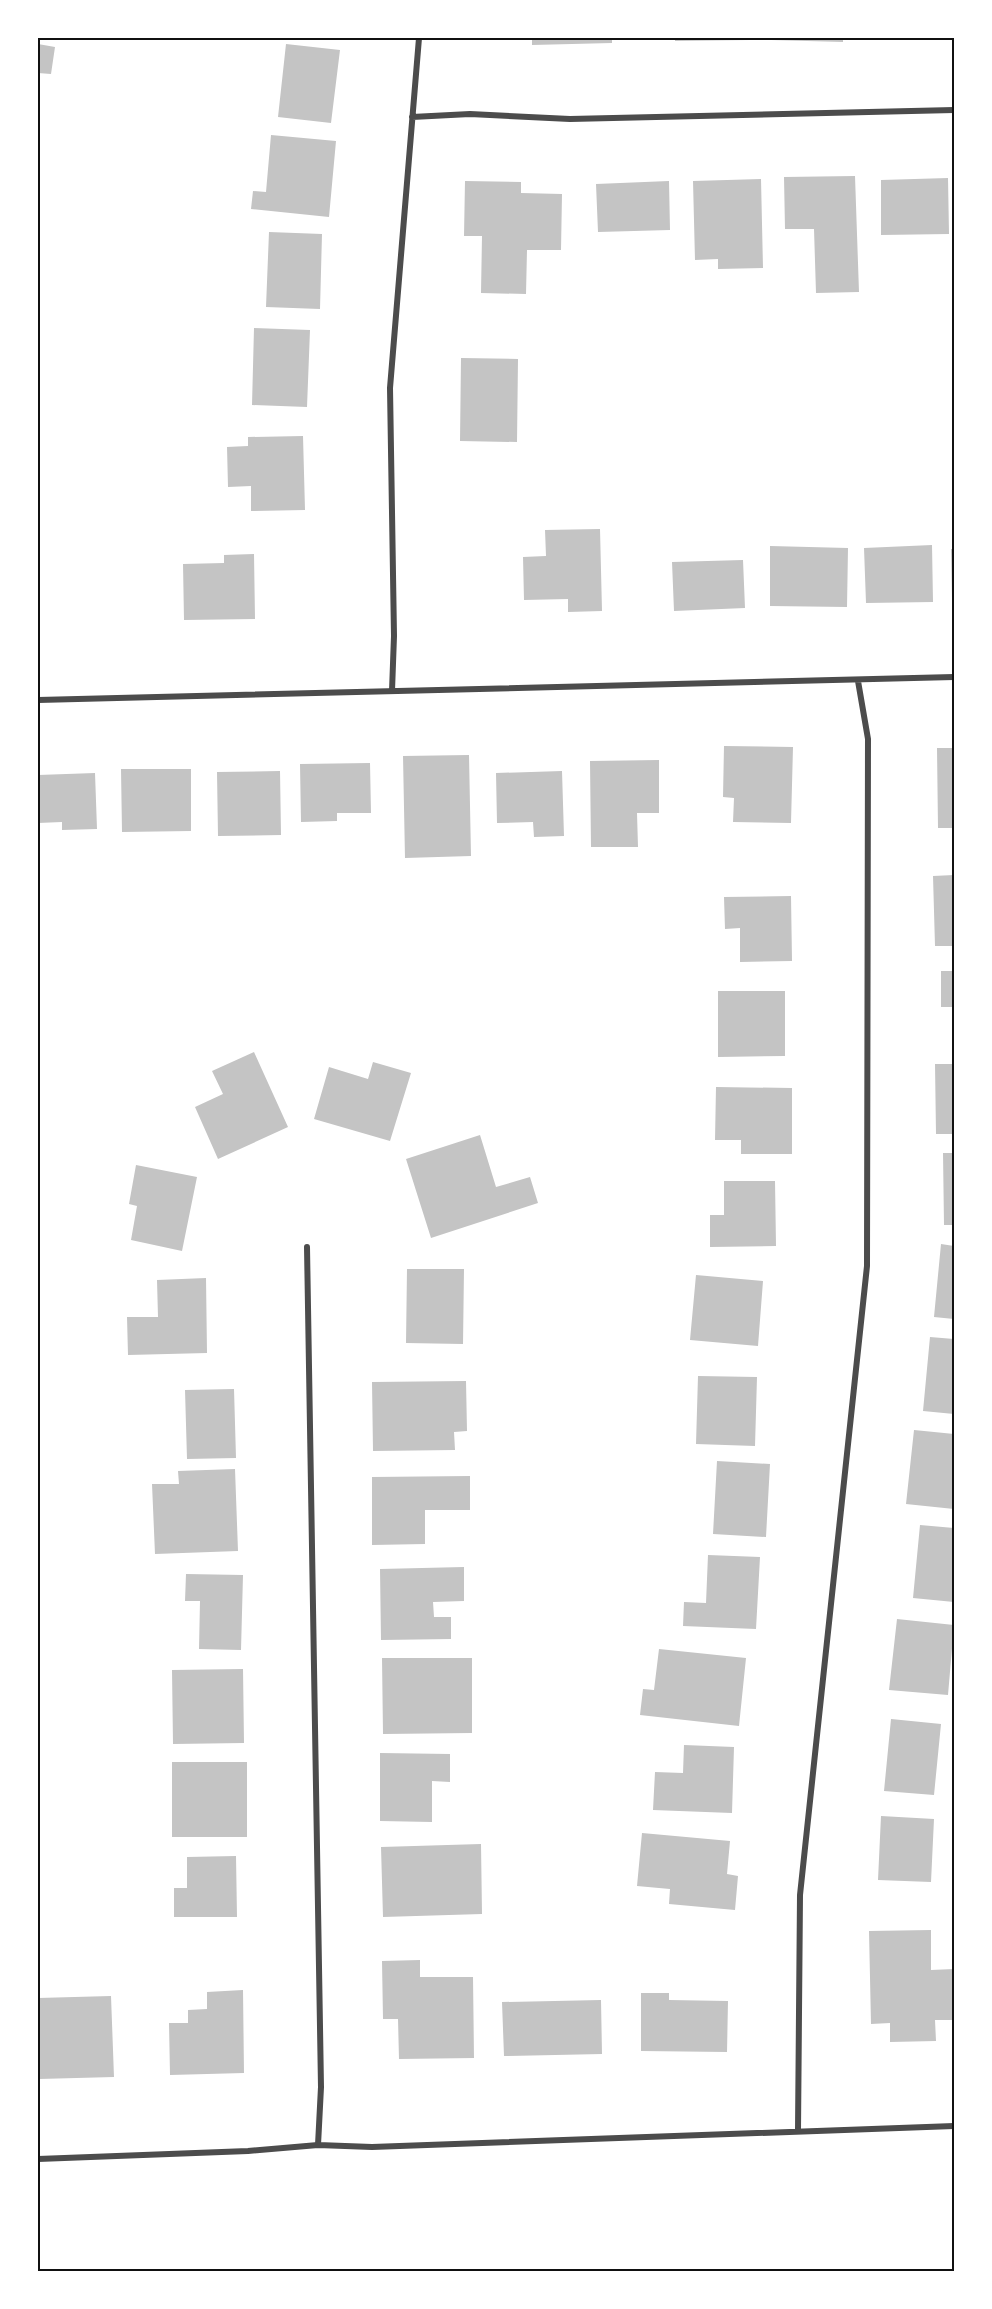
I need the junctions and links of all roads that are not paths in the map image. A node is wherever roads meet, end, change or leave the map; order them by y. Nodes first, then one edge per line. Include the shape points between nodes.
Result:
1 (419, 38) edge
2 (954, 110) edge
3 (412, 117) junction
4 (954, 677) edge
5 (858, 681) junction
6 (392, 691) junction
7 (38, 700) edge
8 (307, 1247) dead end
9 (954, 2126) edge
10 (798, 2131) junction
11 (318, 2145) junction
12 (38, 2159) edge

1 - 3 street
2 - 3 street via 570,119 470,114
3 - 6 street via 390,388
4 - 5 street
5 - 6 street
5 - 10 street via 868,739 867,1266 800,1896
6 - 7 street
8 - 11 street via 321,2087
9 - 10 street
10 - 11 street
11 - 12 street

